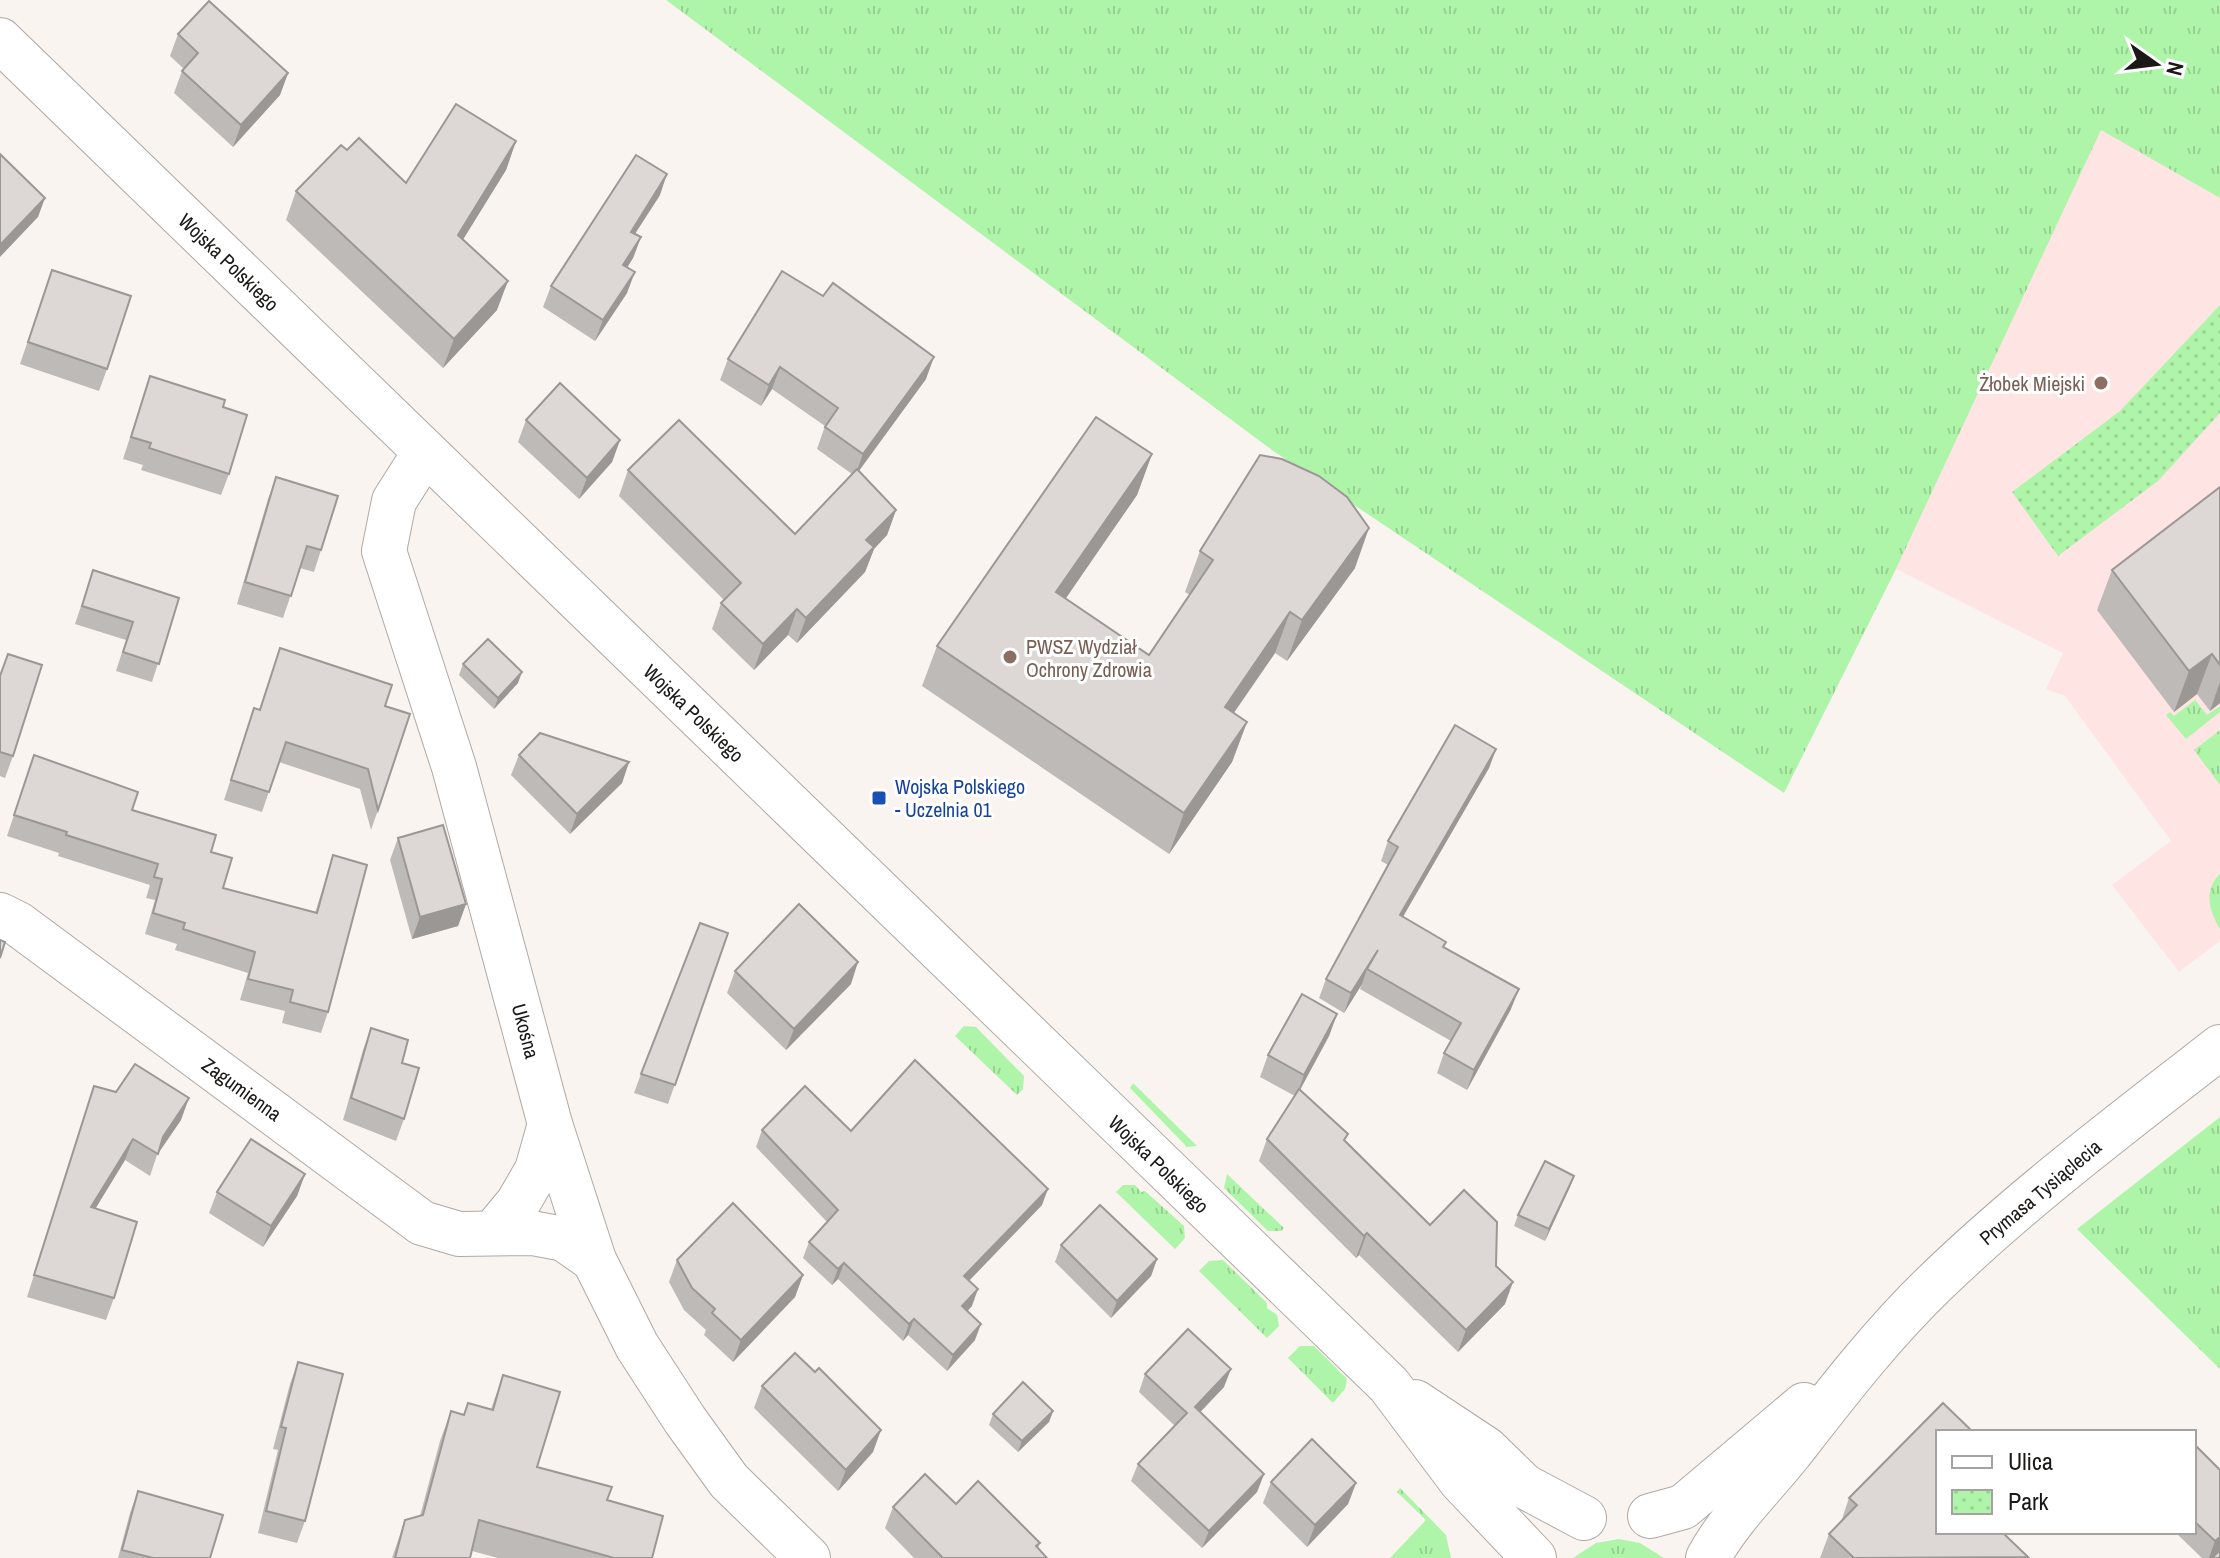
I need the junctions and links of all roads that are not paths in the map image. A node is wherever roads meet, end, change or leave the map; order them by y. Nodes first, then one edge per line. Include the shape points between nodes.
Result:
1 (0, 40) edge
2 (425, 452) junction
3 (0, 915) edge
4 (2220, 1047) edge
5 (550, 1124) junction
6 (494, 1232) junction
7 (594, 1260) junction
8 (1871, 1350) junction
9 (1389, 1385) junction
10 (1650, 1516) junction
11 (1584, 1518) junction
12 (808, 1558) edge
13 (1536, 1558) edge
14 (1701, 1558) edge
15 (1708, 1558) edge

1 - 2 street, Wojska Polskiego
2 - 5 street, Ukośna via 394,501 384,551 454,767
2 - 9 street, Wojska Polskiego
3 - 6 street, Zagumienna via 422,1223 459,1234
4 - 8 street, Prymasa Tysiąclecia via 2057,1175 1937,1282
5 - 6 street via 537,1170
5 - 7 street, Ukośna
6 - 7 street, Zagumienna via 564,1239
7 - 12 street, Ukośna via 637,1346 685,1420 729,1481
8 - 10 street, Prymasa Tysiąclecia via 1683,1507
8 - 15 street, Prymasa Tysiąclecia via 1738,1512
9 - 11 street, Wojska Polskiego via 1486,1449 1524,1486
9 - 13 street, Wojska Polskiego via 1461,1481
10 - 11 street via 1617,1511
10 - 14 street via 1682,1534
11 - 13 street via 1568,1525

